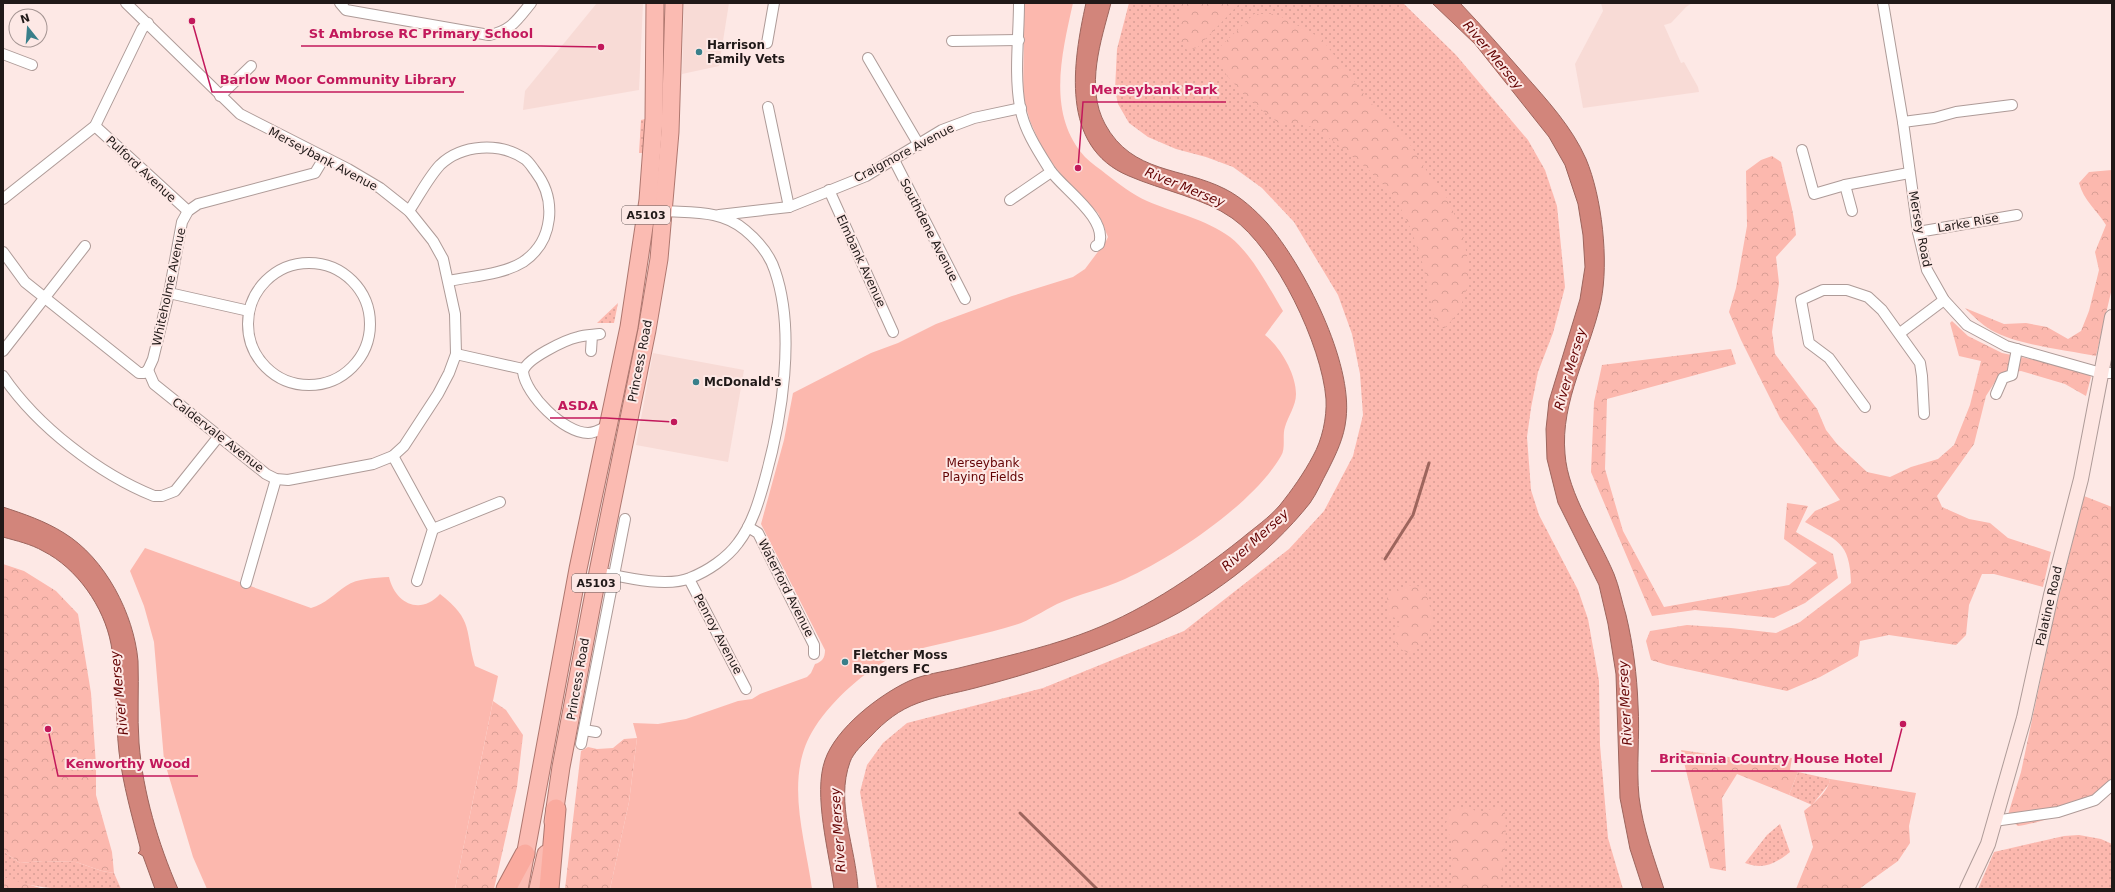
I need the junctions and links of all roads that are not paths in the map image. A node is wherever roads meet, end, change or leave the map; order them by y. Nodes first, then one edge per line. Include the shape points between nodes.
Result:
1 (126, 3) edge
2 (340, 3) edge
3 (531, 3) edge
4 (655, 3) edge
5 (674, 3) edge
6 (774, 3) edge
7 (1018, 3) edge
8 (1884, 3) edge
9 (148, 23) junction
10 (1019, 40) junction
11 (952, 41) dead end
12 (766, 43) dead end
13 (3, 54) edge
14 (868, 58) dead end
15 (32, 65) dead end
16 (250, 66) dead end
17 (220, 96) junction
18 (2012, 105) dead end
19 (768, 107) dead end
20 (1020, 108) junction
21 (1903, 122) junction
22 (95, 126) junction
23 (919, 145) junction
24 (1802, 150) dead end
25 (324, 158) junction
26 (894, 160) junction
27 (1051, 172) junction
28 (1909, 173) junction
29 (1845, 184) junction
30 (828, 190) junction
31 (3, 199) edge
32 (1010, 200) dead end
33 (788, 207) junction
34 (188, 211) junction
35 (409, 211) junction
36 (664, 211) junction
37 (1852, 211) dead end
38 (719, 215) junction
39 (2017, 215) dead end
40 (1918, 232) junction
41 (85, 246) dead end
42 (1096, 246) dead end
43 (3, 252) edge
44 (449, 281) junction
45 (169, 294) junction
46 (45, 297) junction
47 (965, 299) dead end
48 (1944, 300) junction
49 (249, 311) junction
50 (2112, 317) edge
51 (893, 332) dead end
52 (1900, 333) junction
53 (2017, 349) junction
54 (3, 351) edge
55 (591, 351) dead end
56 (456, 354) junction
57 (523, 369) junction
58 (148, 370) junction
59 (2106, 373) edge
60 (3, 376) edge
61 (1996, 394) dead end
62 (1865, 407) dead end
63 (1924, 414) dead end
64 (609, 425) junction
65 (219, 436) junction
66 (393, 456) junction
67 (276, 479) junction
68 (500, 502) dead end
69 (625, 519) dead end
70 (748, 527) junction
71 (433, 529) junction
72 (605, 573) junction
73 (689, 579) junction
74 (417, 581) dead end
75 (246, 583) dead end
76 (814, 654) dead end
77 (746, 689) dead end
78 (584, 730) junction
79 (596, 732) dead end
80 (581, 744) dead end
81 (2112, 785) edge
82 (556, 809) junction
83 (1994, 820) junction
84 (525, 854) junction
85 (506, 889) edge
86 (519, 889) edge
87 (538, 889) edge
88 (550, 889) edge
89 (1967, 889) edge

1 - 9 street, Merseybank Avenue
2 - 3 street via 346,10 489,35 501,33 512,27
4 - 64 highway, Princess Road / A5103 via 654,119 648,200 629,327
5 - 36 highway, Princess Road / A5103 via 670,132
6 - 12 street
7 - 10 street
8 - 21 street, Mersey Road
9 - 17 street, Merseybank Avenue
9 - 22 street via 142,28
10 - 11 street
10 - 20 street
13 - 15 street
14 - 23 street
16 - 17 street
17 - 25 street, Merseybank Avenue via 240,114
18 - 21 street
19 - 33 street
20 - 23 street, Craigmore Avenue via 974,118 942,130
20 - 27 street via 1032,141
21 - 28 street, Mersey Road
22 - 31 street
22 - 34 street, Pulford Avenue
23 - 26 street, Craigmore Avenue
24 - 29 street via 1814,194
25 - 34 street, Whiteholme Avenue via 315,173 198,204
25 - 35 street, Merseybank Avenue via 380,188
26 - 30 street, Craigmore Avenue via 866,176
26 - 47 street, Southdene Avenue
27 - 32 street
27 - 42 street via 1092,216 1100,238
28 - 29 street
28 - 40 street, Mersey Road
29 - 37 street
30 - 33 street, Craigmore Avenue
30 - 51 street, Elmbank Avenue
33 - 38 street, Craigmore Avenue
34 - 45 street, Whiteholme Avenue via 182,222
35 - 44 street, Merseybank Avenue via 433,241 443,260
35 - 44 street via 441,165 470,148 508,151 526,160 538,176 548,194 550,215 545,236 536,249 523,262 503,271
36 - 38 street
36 - 72 highway, Princess Road / A5103 via 659,259
38 - 70 street via 744,229 764,250 775,270 781,294 786,339 781,409 776,438 760,497
39 - 40 street, Larke Rise
40 - 48 street, Mersey Road via 1927,270
41 - 46 street
43 - 46 street via 25,282
44 - 56 street, Merseybank Avenue via 456,321
45 - 49 street
45 - 58 street, Whiteholme Avenue
46 - 54 street
46 - 58 street via 139,373
48 - 52 street
48 - 53 street, Mersey Road via 1967,325 2006,346
49 - 49 street via 255,295 278,271 293,265 324,265 350,278 359,289 368,308 370,330 367,344 348,371 326,382 295,383 277,376 263,364 253,348 248,330
50 - 59 main road, Palatine Road
52 - 62 street via 1868,297 1847,290 1823,290 1801,300 1809,343 1829,358
52 - 63 street via 1920,363
53 - 59 street, Mersey Road
53 - 61 street via 2012,375 2003,378
55 - 57 street via 596,334 577,337 557,346
56 - 57 street
56 - 66 street, Caldervale Avenue via 438,394 404,446
57 - 64 street via 523,376 539,401 556,420 575,431 589,433
58 - 65 street, Caldervale Avenue via 154,384
59 - 83 main road, Palatine Road via 2051,595 2024,718
60 - 65 street via 62,439 111,474 154,496 175,491
64 - 84 highway, Princess Road / A5103 via 578,569
65 - 67 street, Caldervale Avenue via 266,474
66 - 67 street, Caldervale Avenue via 373,464 301,478
66 - 71 street
67 - 75 street
68 - 71 street
69 - 72 street, Princess Road
70 - 73 street via 724,558
70 - 76 street, Waterford Avenue via 758,533 780,573 814,645
71 - 74 street
72 - 73 street via 661,582
72 - 78 street, Princess Road
72 - 82 highway, Princess Road / A5103 via 562,767
73 - 77 street, Penroy Avenue
78 - 79 street
78 - 80 street, Princess Road
81 - 83 street via 2095,800 2058,812
82 - 87 highway, A5103
82 - 88 highway
83 - 89 main road, Palatine Road via 1988,844
84 - 85 highway
84 - 86 highway, A5103

